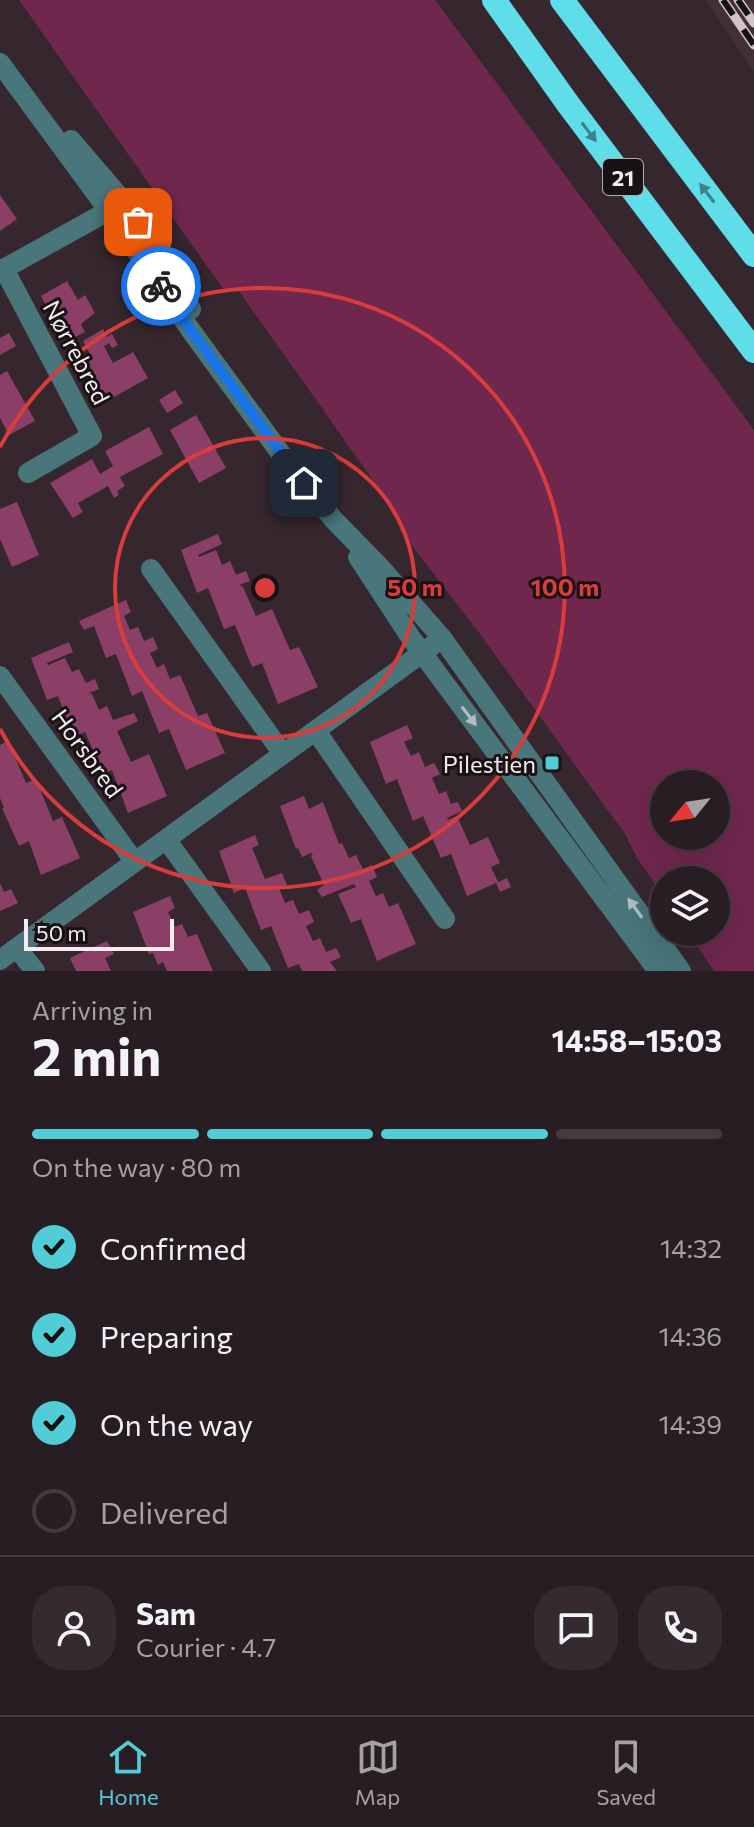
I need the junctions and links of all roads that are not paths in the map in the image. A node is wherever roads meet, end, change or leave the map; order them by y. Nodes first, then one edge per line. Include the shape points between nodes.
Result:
1 (482, 0) edge
2 (494, 0) edge
3 (562, 0) edge
4 (0, 57) edge
5 (0, 63) edge
6 (568, 104) junction
7 (117, 206) junction
8 (754, 255) edge
9 (2, 270) edge
10 (754, 351) edge
11 (28, 473) dead end
12 (333, 519) junction
13 (151, 569) dead end
14 (442, 638) junction
15 (422, 653) junction
16 (0, 676) edge
17 (316, 731) junction
18 (283, 754) junction
19 (166, 839) junction
20 (134, 861) junction
21 (445, 919) dead end
22 (17, 948) junction
23 (0, 960) edge
24 (35, 971) edge
25 (261, 971) edge
26 (658, 971) edge
27 (681, 971) edge

1 - 6 highway
2 - 6 highway, 21
8 -> 3 highway, 21
4 - 7 street
5 - 7 street
6 -> 10 highway, 21
7 - 9 street, Nørrebred
7 - 12 street via 192,332
9 - 11 street, Nørrebred via 92,436
12 - 14 street
12 - 15 street
13 - 18 street
14 - 15 street
27 -> 14 street
15 - 17 street
15 -> 26 street
16 - 20 street, Horsbred
17 - 18 street
17 - 21 street
18 - 19 street
19 - 20 street
19 - 25 street
20 - 22 street
22 - 23 street
22 - 24 street

